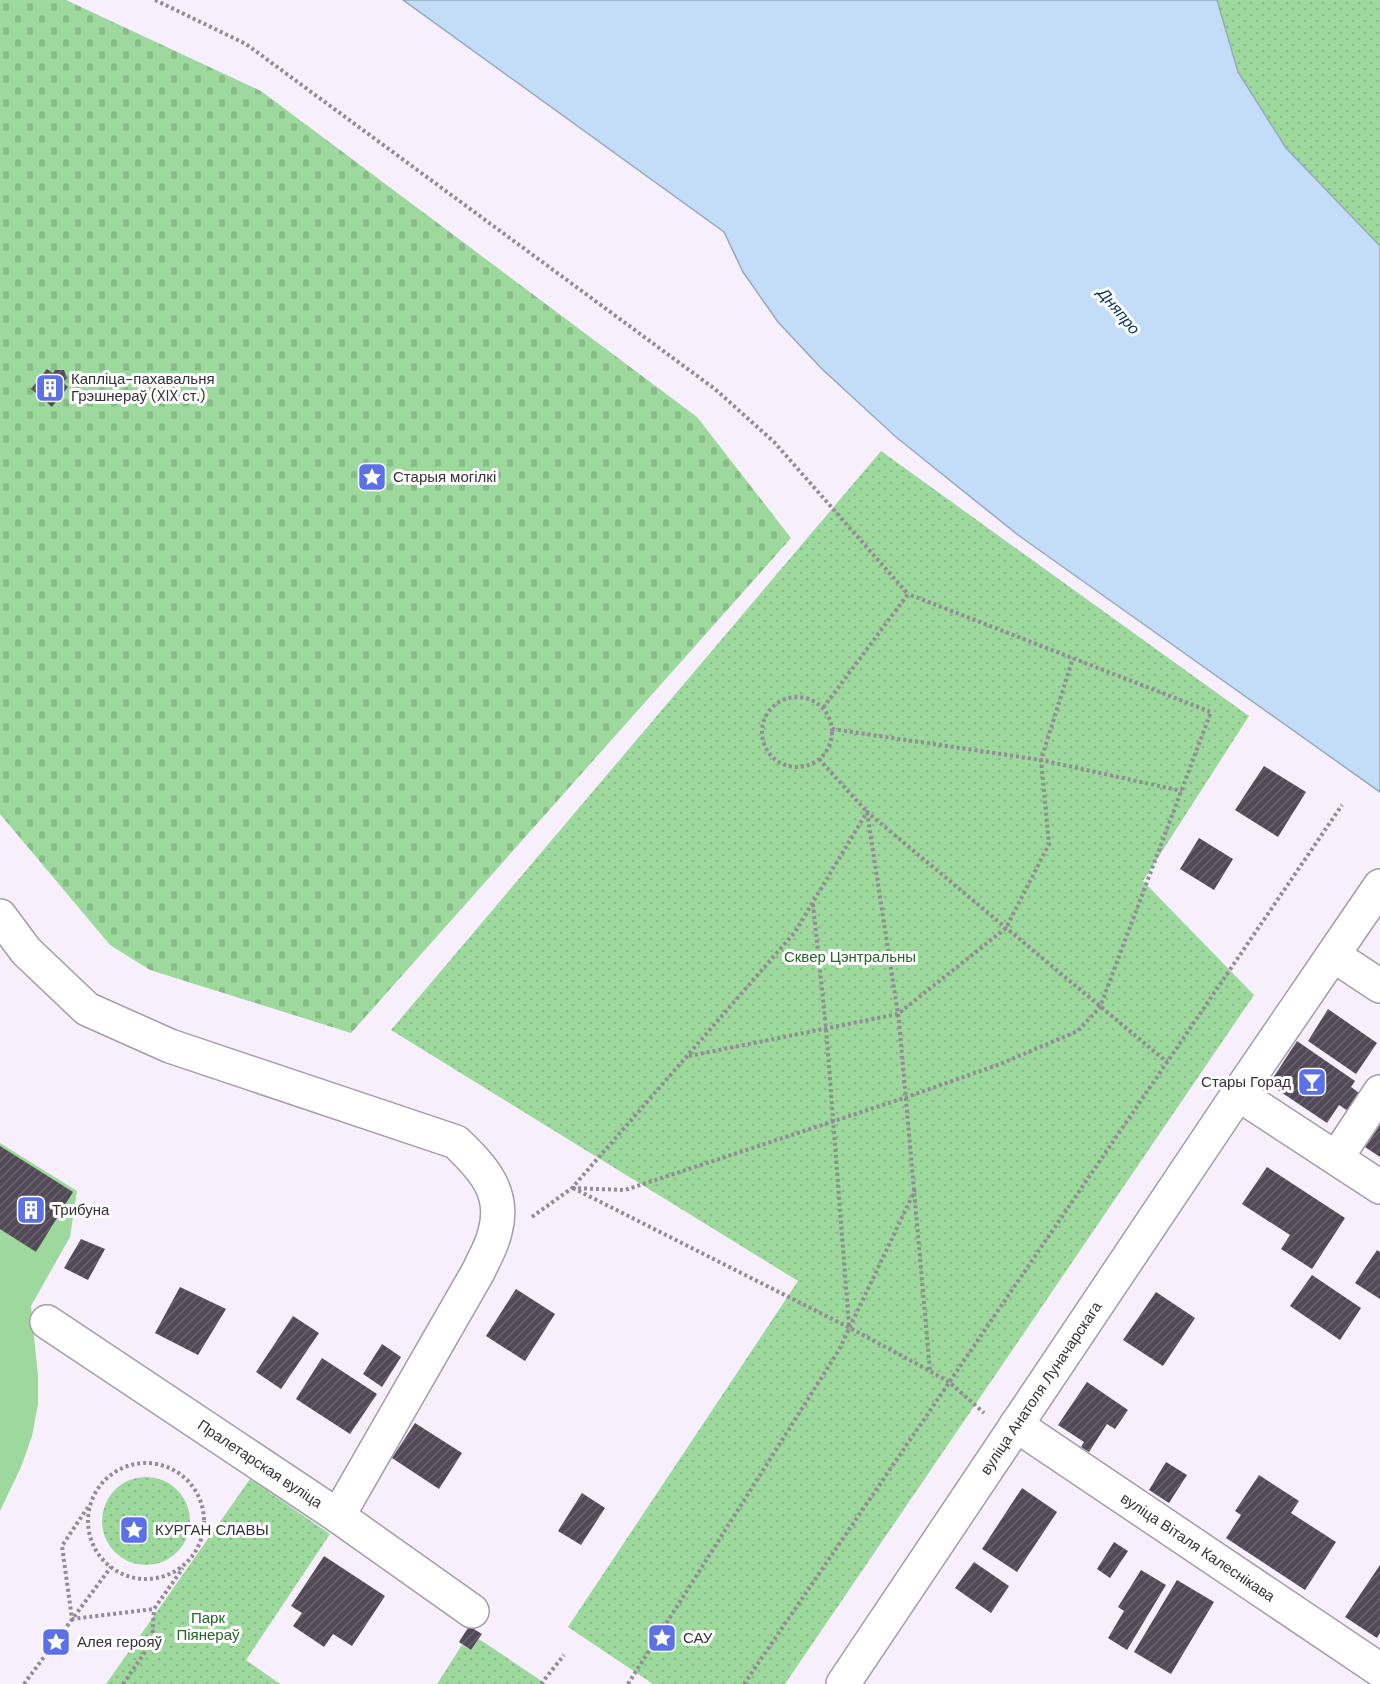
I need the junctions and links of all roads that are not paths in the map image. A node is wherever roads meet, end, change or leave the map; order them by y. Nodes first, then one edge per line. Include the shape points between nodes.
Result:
1 (1380, 886) edge
2 (0, 916) edge
3 (1333, 955) junction
4 (1380, 986) edge
5 (1380, 1092) edge
6 (1238, 1094) junction
7 (1337, 1157) junction
8 (1380, 1187) edge
9 (47, 1322) dead end
10 (1013, 1430) junction
11 (338, 1516) junction
12 (472, 1611) dead end
13 (1380, 1670) edge
14 (843, 1684) edge

1 - 3 street, вуліца Анатоля Луначарскага
2 - 11 street via 26,951 87,1009 170,1046 456,1142 488,1176 498,1203 495,1232 488,1250
3 - 4 street
3 - 6 street, вуліца Анатоля Луначарскага
5 - 7 street
6 - 7 street
6 - 10 street, вуліца Анатоля Луначарскага
7 - 8 street
9 - 11 street, Пралетарская вуліца
10 - 13 street, вуліца Віталя Калеснікава
10 - 14 street, вуліца Анатоля Луначарскага
11 - 12 street, Пралетарская вуліца

